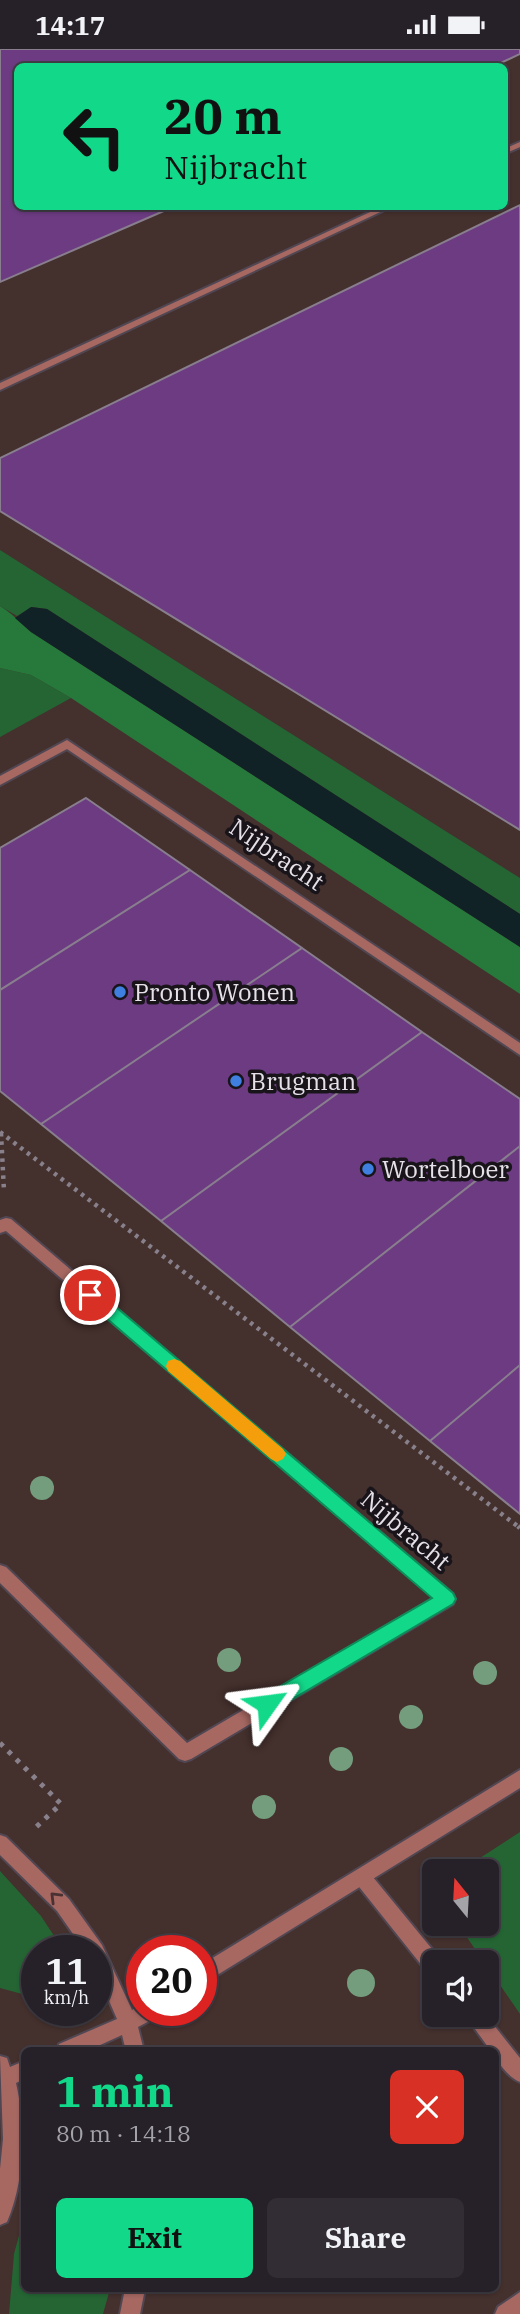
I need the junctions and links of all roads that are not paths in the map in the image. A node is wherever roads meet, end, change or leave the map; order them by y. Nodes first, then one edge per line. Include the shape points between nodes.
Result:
1 (381, 210) edge
2 (0, 387) edge
3 (0, 781) edge
4 (520, 1050) edge
5 (3, 1225) edge
6 (0, 1572) edge
7 (520, 1778) edge
8 (4, 1847) edge
9 (362, 1877) junction
10 (84, 1935) edge
11 (422, 1951) edge
12 (217, 1966) edge
13 (112, 1979) edge
14 (126, 2017) edge
15 (126, 2024) edge
16 (129, 2026) edge
17 (483, 2027) edge
18 (75, 2047) edge
19 (134, 2047) edge
20 (10, 2071) edge
21 (520, 2073) edge
22 (0, 2215) edge
23 (134, 2292) edge
24 (520, 2302) edge
25 (130, 2314) edge
26 (505, 2314) edge

1 - 2 street
3 - 4 street, Nijbracht via 67,744
5 - 6 street, Nijbracht via 447,1599 185,1753
7 - 9 street
10 -> 8 street via 63,1905
9 - 11 street
9 - 12 street
13 - 14 street
15 - 18 street
16 - 19 street
17 - 21 street
20 - 22 street via 14,2130
23 - 25 street
24 - 26 street

